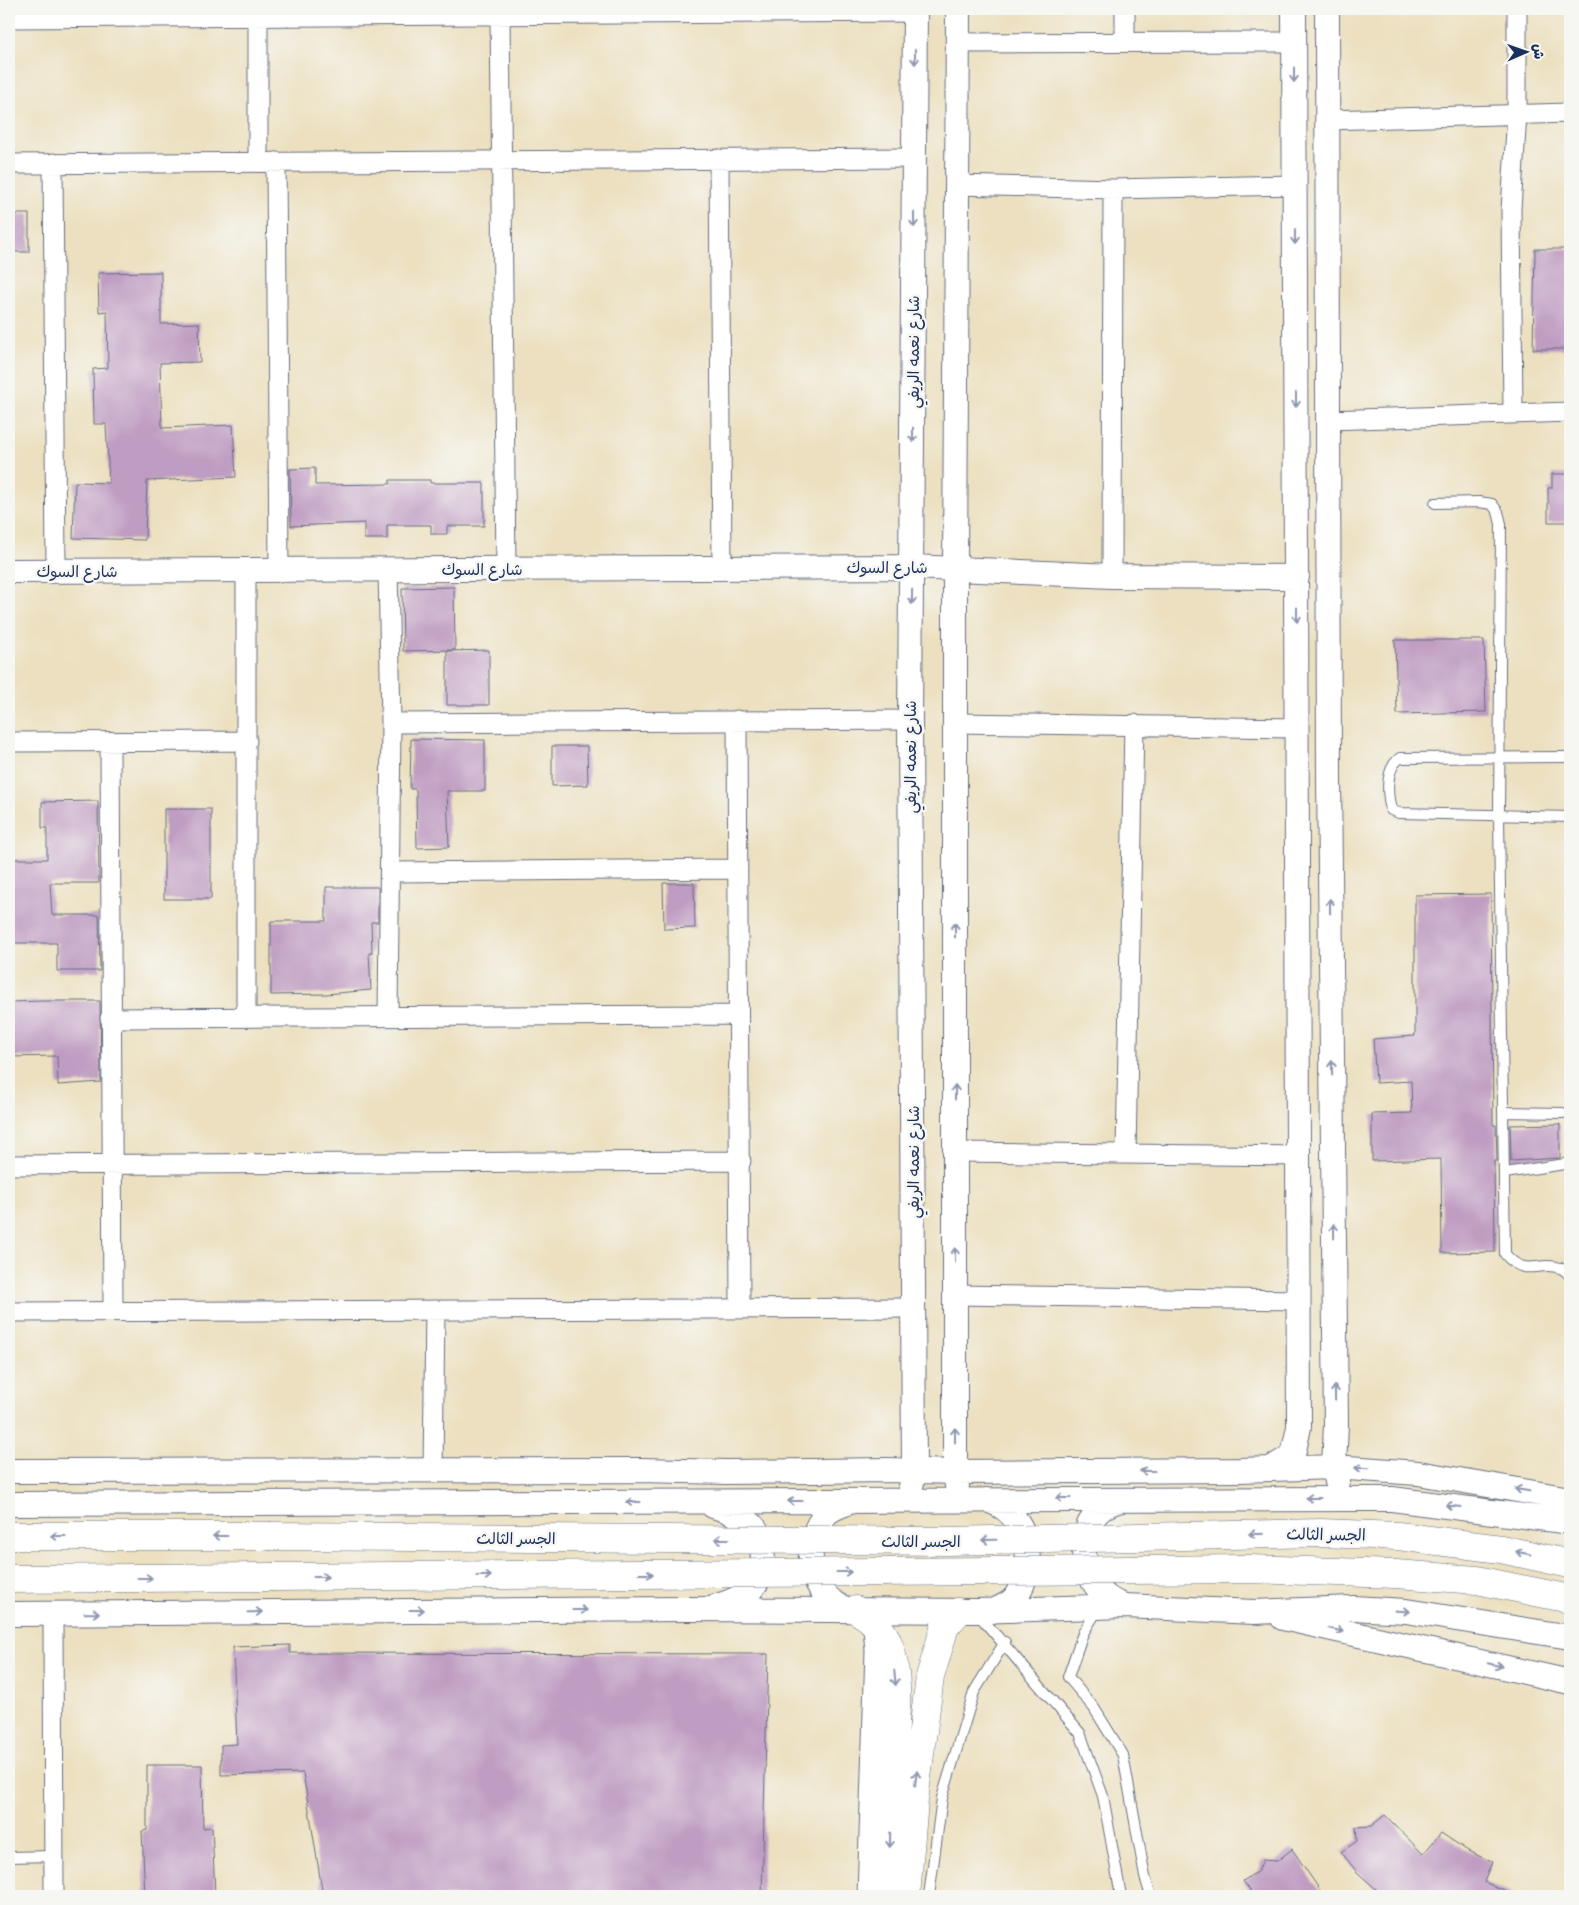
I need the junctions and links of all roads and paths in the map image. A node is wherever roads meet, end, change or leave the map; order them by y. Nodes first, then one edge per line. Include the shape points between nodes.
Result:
1 (958, 9) edge
2 (1124, 9) edge
3 (1294, 9) edge
4 (1327, 9) edge
5 (1517, 9) edge
6 (915, 11) edge
7 (385, 12) edge
8 (577, 12) edge
9 (166, 13) edge
10 (500, 15) junction
11 (258, 16) junction
12 (9, 18) edge
13 (1125, 42) junction
14 (1294, 42) junction
15 (958, 43) junction
16 (1517, 113) junction
17 (1570, 113) edge
18 (1327, 120) junction
19 (914, 158) junction
20 (719, 159) junction
21 (503, 160) junction
22 (267, 162) junction
23 (53, 163) junction
24 (9, 164) edge
25 (957, 185) junction
26 (1294, 185) junction
27 (1113, 189) junction
28 (1570, 412) edge
29 (1513, 414) junction
30 (1328, 420) junction
31 (1435, 503) dead end
32 (912, 567) junction
33 (722, 568) junction
34 (955, 568) junction
35 (506, 569) junction
36 (246, 570) junction
37 (279, 570) junction
38 (388, 570) junction
39 (9, 571) edge
40 (56, 571) junction
41 (1112, 576) junction
42 (1297, 577) junction
43 (737, 720) junction
44 (910, 720) junction
45 (391, 723) junction
46 (955, 723) junction
47 (1134, 724) junction
48 (1297, 728) junction
49 (247, 741) junction
50 (9, 742) edge
51 (110, 742) junction
52 (1500, 757) junction
53 (1570, 757) edge
54 (1329, 779) junction
55 (1297, 780) junction
56 (1499, 816) junction
57 (1570, 817) edge
58 (738, 869) junction
59 (390, 872) junction
60 (737, 1015) junction
61 (388, 1016) junction
62 (246, 1017) junction
63 (110, 1018) junction
64 (1504, 1112) junction
65 (1563, 1113) dead end
66 (955, 1152) junction
67 (1126, 1154) junction
68 (1298, 1156) junction
69 (741, 1162) junction
70 (113, 1164) junction
71 (1565, 1164) dead end
72 (9, 1165) edge
73 (1505, 1173) junction
74 (1570, 1275) edge
75 (955, 1295) junction
76 (1299, 1300) junction
77 (913, 1308) junction
78 (740, 1309) junction
79 (435, 1310) junction
80 (9, 1312) edge
81 (113, 1312) junction
82 (1336, 1424) junction
83 (1299, 1427) junction
84 (1334, 1467) junction
85 (1272, 1468) junction
86 (70, 1470) junction
87 (433, 1470) junction
88 (9, 1471) edge
89 (914, 1471) junction
90 (1184, 1471) junction
91 (955, 1472) junction
92 (1130, 1498) junction
93 (1187, 1498) junction
94 (969, 1499) junction
95 (1370, 1499) junction
96 (1570, 1499) edge
97 (899, 1500) junction
98 (852, 1501) junction
99 (681, 1502) junction
100 (71, 1503) junction
101 (9, 1504) edge
102 (1570, 1522) edge
103 (9, 1536) edge
104 (1570, 1564) edge
105 (9, 1578) edge
106 (1570, 1598) edge
107 (1100, 1606) junction
108 (1125, 1606) junction
109 (685, 1609) junction
110 (855, 1611) junction
111 (976, 1611) junction
112 (1254, 1612) junction
113 (9, 1614) edge
114 (53, 1614) junction
115 (1570, 1638) edge
116 (1004, 1642) junction
117 (1570, 1682) edge
118 (53, 1856) junction
119 (9, 1857) edge
120 (54, 1896) edge
121 (867, 1896) edge
122 (887, 1896) edge
123 (906, 1896) edge
124 (929, 1896) edge
125 (1121, 1896) edge
126 (1151, 1896) edge

1 - 15 street
2 - 13 street
3 - 14 street
4 - 18 street
5 - 16 street
6 - 8 street
6 -> 19 street, شارع نعمه الريفي
7 - 10 street
7 - 11 street
8 - 10 street
9 - 11 street
9 - 12 street
10 - 21 street
11 - 22 street
13 - 14 street
13 - 15 street
14 -> 26 street
15 - 25 street
16 - 17 street
16 - 18 street
16 - 29 street via 1511,209
18 - 30 street
19 - 20 street
19 -> 32 street, شارع نعمه الريفي
20 - 21 street
20 - 33 street
21 - 22 street
21 - 35 street
22 - 23 street
22 - 37 street
23 - 24 street
23 - 40 street
25 - 27 street
25 - 34 street
26 - 27 street
26 -> 42 street
27 - 41 street
28 - 29 street
29 - 30 street
30 - 54 street
31 - 52 lane via 1479,502 1492,504 1498,512 1501,524
32 - 33 street, شارع السوك
32 - 34 street, شارع السوك
32 -> 44 street, شارع نعمه الريفي
33 - 35 street, شارع السوك
34 - 41 street, شارع السوك
34 - 46 street
35 - 38 street, شارع السوك
36 - 37 street, شارع السوك
36 - 40 street, شارع السوك
36 - 49 street
37 - 38 street, شارع السوك
38 - 45 street
39 - 40 street, شارع السوك
41 - 42 street, شارع السوك
42 -> 48 street
43 - 44 street
43 - 45 street
43 - 58 street
44 - 77 street, شارع نعمه الريفي
45 - 59 street
46 - 47 street
66 -> 46 street
47 - 48 street
47 - 67 street
48 - 55 street
49 - 51 street
49 - 62 street
50 - 51 street
51 - 63 street
52 - 53 lane
52 - 56 lane
52 - 56 lane via 1400,758 1389,773 1391,810 1399,813
54 - 55 street
82 -> 54 street
55 - 68 street
56 - 57 lane
56 - 64 lane
58 - 59 street
58 - 60 street
59 - 61 street
60 - 61 street
60 - 69 street
61 - 62 street
62 - 63 street
63 - 70 street
64 - 65 lane
64 - 73 lane
66 - 67 street
75 -> 66 street
67 - 68 street
68 - 76 street
69 - 70 street
69 - 78 street
70 - 72 street
70 - 81 street
71 - 73 lane
73 - 74 lane via 1505,1254 1513,1264 1560,1268
75 - 76 street
91 -> 75 street
76 - 83 street
77 - 78 street
77 - 89 street, شارع نعمه الريفي
78 - 79 street
79 - 81 street
79 - 87 street
80 - 81 street
82 - 83 street via 1329,1444 1317,1450 1304,1444
82 - 84 street
83 - 85 street via 1293,1455
84 - 85 street
84 - 95 street via 1336,1482 1346,1493
96 -> 84 street via 1418,1473
85 - 90 street
86 - 87 street
86 - 88 street
86 - 100 street
87 - 89 street
89 - 91 street
89 - 97 street, شارع نعمه الريفي via 910,1489
90 -> 91 street
90 - 93 street
91 - 94 street via 959,1492
92 - 93 street
92 -> 94 street
92 - 108 street via 1100,1508 1090,1519 1085,1551 1086,1568 1093,1584 1103,1596
95 -> 93 street
94 - 97 street
94 - 111 street via 988,1501 1010,1512 1019,1522 1029,1552 1028,1566 1016,1597 1006,1606
102 -> 95 street via 1508,1512
97 - 98 street
98 -> 99 street
98 - 110 street via 827,1513 817,1527 811,1558 819,1589 836,1606
99 -> 100 street
99 - 109 street via 709,1505 744,1519 753,1526 762,1545 763,1557 754,1586 737,1599 717,1606
100 - 101 street
104 -> 103 main road, الجسر الثالث, bridge via 1501,1549 1398,1536 1321,1534 948,1541
105 -> 106 main road, الجسر الثالث, bridge via 1249,1569 1477,1580
107 - 108 street
107 - 111 street
107 - 126 lane via 1083,1633 1068,1677 1094,1708 1123,1755
108 - 112 street
109 - 110 street
114 -> 109 street
110 - 111 street
110 - 121 street via 873,1629 875,1640
110 -> 122 main road via 880,1628 889,1644 896,1687
111 - 116 lane
123 -> 111 main road via 914,1800 930,1677 945,1626
112 -> 115 street via 1353,1608 1406,1611
112 -> 117 street
113 - 114 street
114 - 118 street
116 - 124 lane via 974,1692 942,1798
116 - 125 lane via 1080,1733 1103,1796
118 - 119 lane
118 - 120 street

